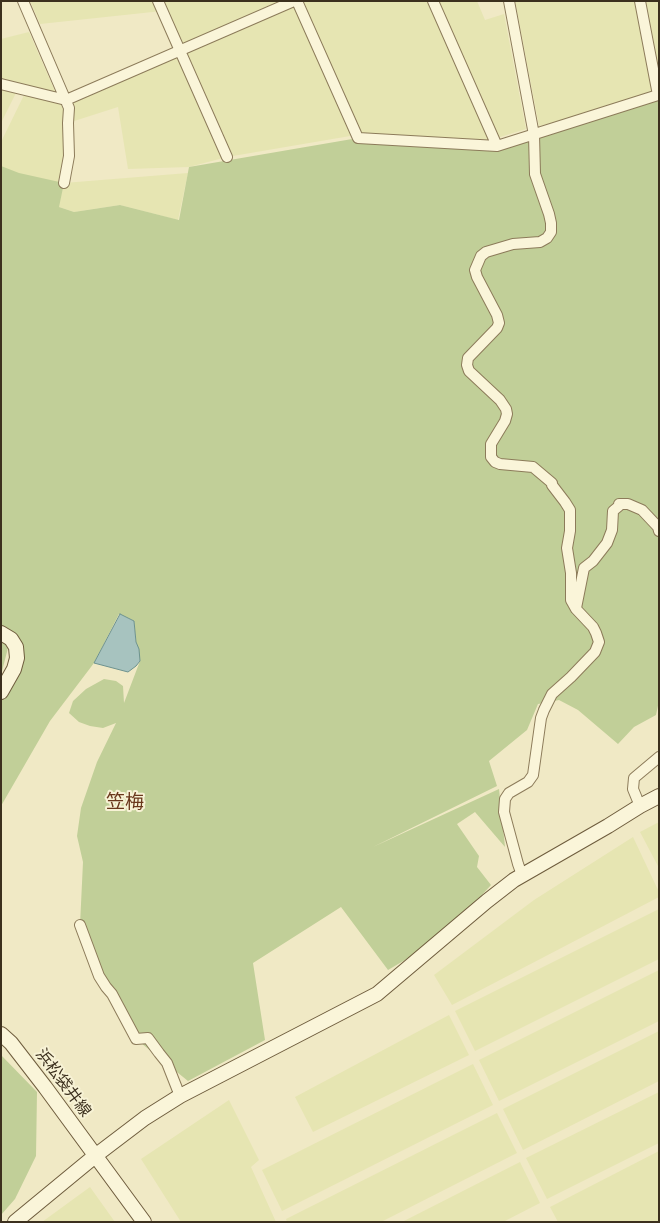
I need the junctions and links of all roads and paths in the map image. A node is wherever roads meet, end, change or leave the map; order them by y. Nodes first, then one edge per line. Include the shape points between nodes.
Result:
1 (23, 1) edge
2 (158, 1) edge
3 (296, 1) edge
4 (433, 1) edge
5 (509, 1) edge
6 (640, 1) edge
7 (180, 51) junction
8 (1, 84) edge
9 (66, 100) junction
10 (534, 135) junction
11 (497, 146) junction
12 (227, 157) dead end
13 (64, 183) dead end
14 (659, 531) edge
15 (576, 609) junction
16 (1, 633) edge
17 (1, 692) edge
18 (659, 757) edge
19 (659, 796) edge
20 (640, 806) junction
21 (522, 875) junction
22 (80, 925) dead end
23 (1, 1034) edge
24 (180, 1096) junction
25 (96, 1156) junction
26 (15, 1222) edge
27 (144, 1222) edge

1 - 9 street
2 - 7 street
3 - 7 street
3 - 11 street via 358,138
4 - 11 street
5 - 10 street
6 - 10 street via 658,95
7 - 9 street
7 - 12 street
8 - 9 street
9 - 13 street via 69,108 68,156
10 - 11 street
10 - 15 street via 535,174 552,223 550,232 540,242 512,244 481,256 475,270 477,278 499,323 468,358 467,365 506,409 505,421 491,444 491,457 500,464 532,467 552,483 570,510 567,548 572,600
14 - 15 street via 642,510 619,504 613,512 607,543 584,568
15 - 21 street via 596,632 599,642 594,652 552,694 542,718 534,775 504,799 504,812
16 - 17 street via 16,647 18,658
18 - 20 street via 634,778
19 - 20 street
20 - 21 street
21 - 24 street via 377,994
22 - 24 street via 106,988 136,1039 148,1038 166,1064
23 - 25 street, 浜松袋井線 via 45,1086
24 - 25 street
25 - 26 street
25 - 27 street, 浜松袋井線

